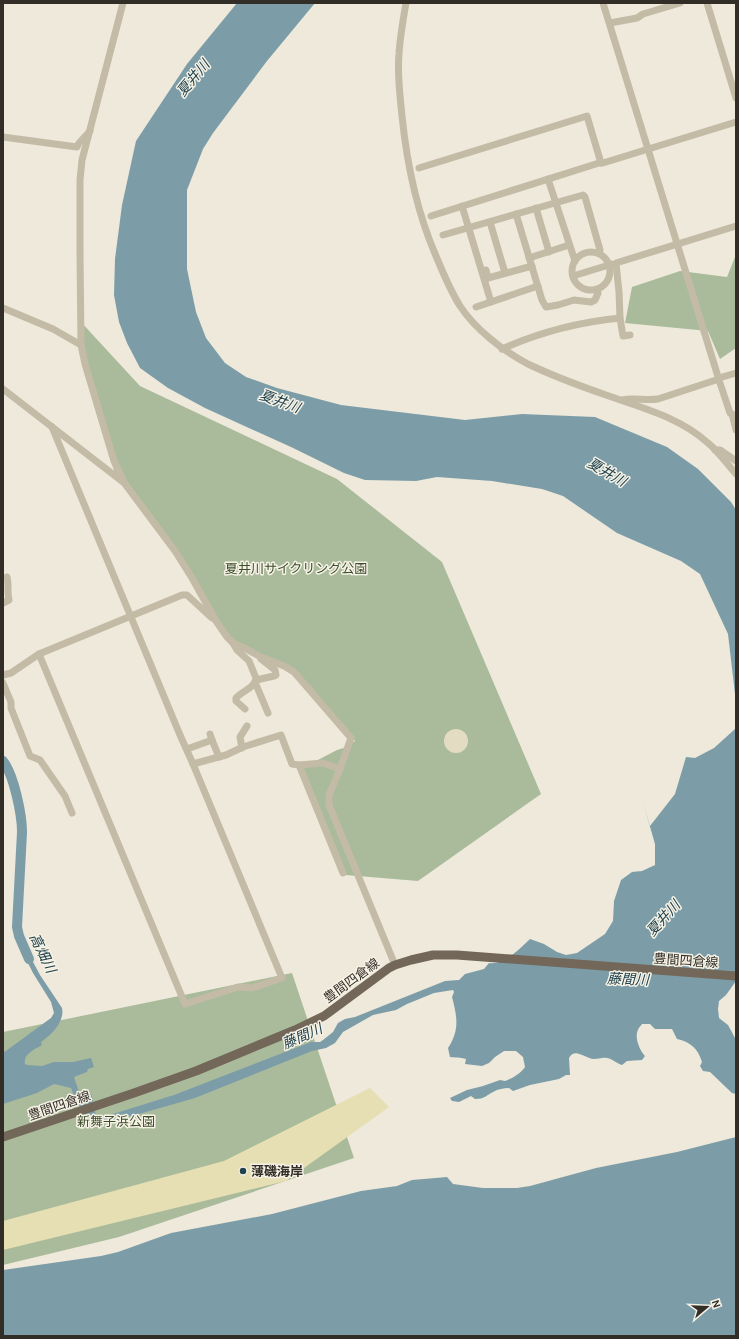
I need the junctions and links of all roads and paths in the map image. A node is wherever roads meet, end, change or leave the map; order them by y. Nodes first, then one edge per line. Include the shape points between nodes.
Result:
1 (123, 3) edge
2 (406, 3) edge
3 (603, 3) edge
4 (680, 3) edge
5 (707, 3) edge
6 (610, 24) junction
7 (736, 98) edge
8 (736, 122) edge
9 (90, 131) junction
10 (3, 137) edge
11 (649, 149) junction
12 (601, 163) junction
13 (419, 168) dead end
14 (548, 179) junction
15 (555, 202) junction
16 (462, 206) junction
17 (536, 208) junction
18 (516, 214) junction
19 (431, 216) dead end
20 (490, 222) junction
21 (736, 226) edge
22 (470, 228) junction
23 (443, 235) dead end
24 (678, 244) junction
25 (569, 246) junction
26 (549, 252) junction
27 (599, 254) junction
28 (529, 258) junction
29 (574, 262) junction
30 (612, 264) junction
31 (532, 266) junction
32 (506, 273) junction
33 (573, 276) junction
34 (538, 286) junction
35 (597, 289) junction
36 (491, 302) junction
37 (476, 307) dead end
38 (3, 308) edge
39 (620, 318) junction
40 (630, 334) dead end
41 (81, 345) junction
42 (502, 349) junction
43 (736, 373) edge
44 (719, 378) junction
45 (3, 389) edge
46 (622, 400) junction
47 (52, 427) junction
48 (736, 430) edge
49 (715, 450) junction
50 (736, 461) edge
51 (736, 474) edge
52 (125, 484) junction
53 (7, 577) dead end
54 (3, 602) edge
55 (131, 615) junction
56 (216, 621) junction
57 (233, 644) junction
58 (39, 654) junction
59 (260, 657) junction
60 (3, 675) edge
61 (256, 681) junction
62 (3, 683) edge
63 (245, 710) dead end
64 (268, 713) dead end
65 (247, 726) dead end
66 (242, 748) junction
67 (187, 749) junction
68 (219, 757) junction
69 (193, 764) junction
70 (299, 765) junction
71 (340, 769) junction
72 (72, 813) dead end
73 (343, 873) dead end
74 (395, 965) junction
75 (736, 976) edge
76 (3, 1138) edge

1 - 9 street
2 - 42 street via 399,55 399,92 408,165 416,199 427,235 460,307
3 - 6 street
4 - 6 street via 637,18
5 - 7 street
6 - 11 street
8 - 11 street
9 - 10 street via 77,147
9 - 41 street via 82,160 80,180
11 - 12 street
11 - 24 street
12 - 13 street via 587,116
12 - 14 street
14 - 15 street
14 - 16 street
15 - 17 street
15 - 25 street
15 - 27 street via 584,195
16 - 19 street
16 - 22 street
17 - 18 street
17 - 26 street
18 - 20 street
18 - 28 street
20 - 22 street
20 - 32 street
21 - 24 street
22 - 23 street
22 - 32 street via 488,278
22 - 36 street
24 - 30 street
24 - 44 street
25 - 26 street
25 - 29 street
26 - 28 street
27 - 29 street via 582,254
27 - 30 street
28 - 31 street
29 - 33 street
30 - 33 street
30 - 35 street via 608,279
30 - 39 street via 619,292
31 - 32 street
31 - 34 street
33 - 35 street via 575,281 585,288
34 - 35 street via 546,307 574,300 591,302 598,293
34 - 36 street
36 - 37 street
38 - 41 street via 53,329
39 - 40 street via 623,336
39 - 42 street via 593,321 551,331
41 - 52 street via 114,461
42 - 46 street via 555,376
43 - 44 street
44 - 46 street via 658,399
44 - 48 street
45 - 47 street
46 - 49 street via 688,428
47 - 52 street
47 - 55 street
49 - 50 street via 720,450
49 - 51 street
52 - 56 street via 175,551
53 - 54 street via 9,600
55 - 56 street via 187,594
55 - 58 street
55 - 67 street
56 - 57 street
57 - 59 street
57 - 61 street via 249,661
58 - 60 street
58 - 69 street via 185,1004 238,987 252,988 282,978
59 - 61 street via 276,675
59 - 71 street via 294,672 350,738
61 - 63 street via 236,698
61 - 64 street
62 - 72 street via 30,756 40,760 65,796
65 - 66 street via 240,737
66 - 68 street
66 - 70 street via 281,735 292,764
67 - 68 street via 211,737
67 - 69 street
68 - 69 street
70 - 71 street via 324,763
70 - 73 street
71 - 74 street via 329,795 329,805
74 - 75 main road, 豊間四倉線 via 433,955
74 - 76 main road, 豊間四倉線 via 317,1020 196,1071

